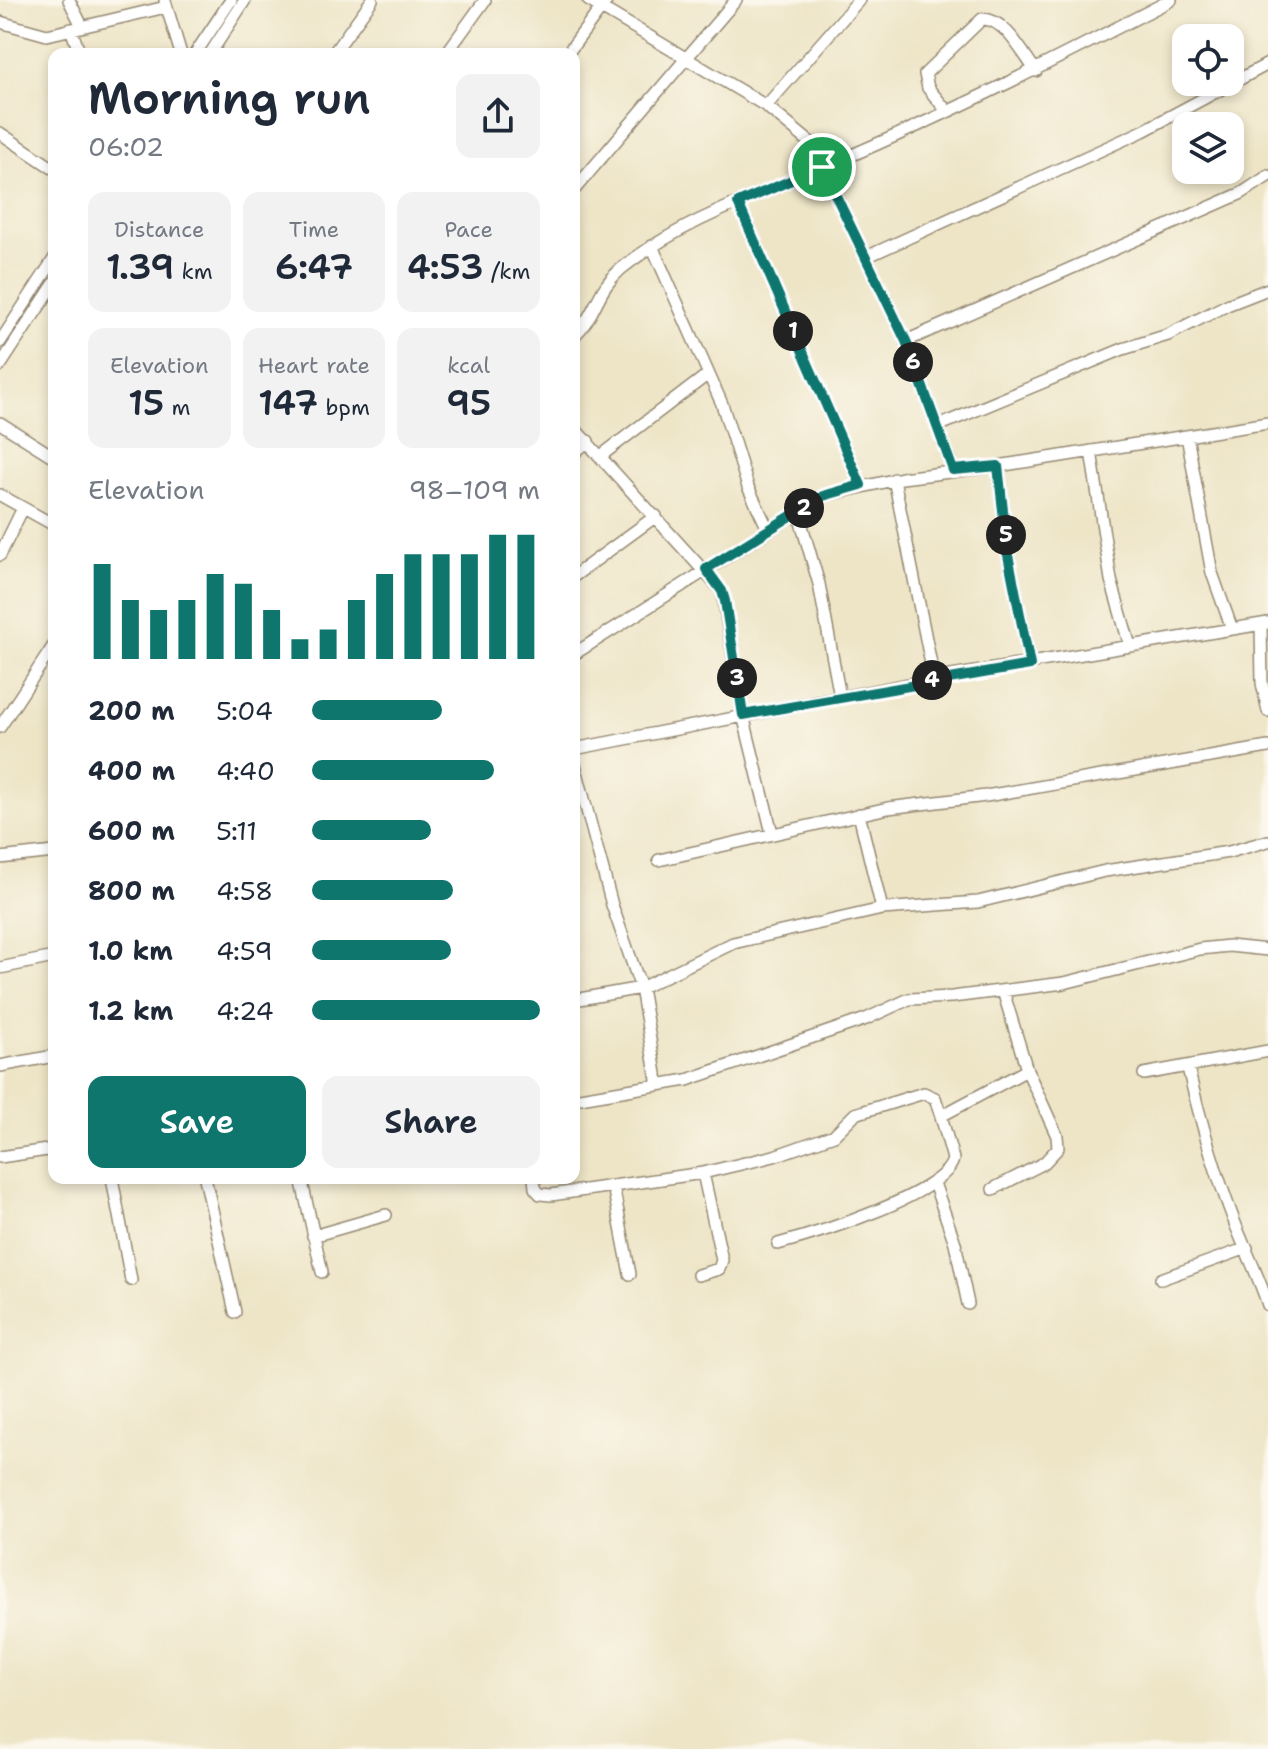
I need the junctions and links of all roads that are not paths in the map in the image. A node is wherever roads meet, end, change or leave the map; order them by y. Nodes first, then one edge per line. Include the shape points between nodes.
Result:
1 (69, 0) edge
2 (231, 0) edge
3 (245, 0) edge
4 (372, 0) edge
5 (485, 0) edge
6 (588, 0) edge
7 (736, 0) edge
8 (859, 0) edge
9 (1171, 0) edge
10 (166, 4) edge
11 (604, 4) edge
12 (0, 22) edge
13 (77, 28) junction
14 (79, 48) edge
15 (179, 48) edge
16 (199, 48) edge
17 (214, 48) edge
18 (337, 48) edge
19 (450, 48) edge
20 (571, 48) edge
21 (687, 58) junction
22 (1268, 64) edge
23 (1036, 71) junction
24 (766, 106) junction
25 (947, 111) junction
26 (0, 133) edge
27 (835, 163) junction
28 (48, 165) edge
29 (822, 167) junction
30 (1268, 176) edge
31 (580, 183) edge
32 (738, 203) junction
33 (652, 246) junction
34 (866, 257) junction
35 (48, 268) edge
36 (1268, 289) edge
37 (48, 293) edge
38 (580, 330) edge
39 (906, 341) junction
40 (0, 342) edge
41 (0, 366) edge
42 (707, 375) junction
43 (0, 423) edge
44 (1268, 423) edge
45 (938, 426) junction
46 (580, 434) edge
47 (1187, 436) junction
48 (588, 441) junction
49 (580, 448) edge
50 (48, 450) edge
51 (1091, 451) junction
52 (602, 455) junction
53 (998, 466) junction
54 (953, 470) junction
55 (894, 479) junction
56 (861, 485) junction
57 (0, 495) edge
58 (23, 508) junction
59 (798, 512) junction
60 (656, 516) junction
61 (48, 522) edge
62 (768, 529) junction
63 (0, 555) edge
64 (706, 569) junction
65 (580, 572) edge
66 (1264, 624) edge
67 (1232, 629) junction
68 (1130, 646) junction
69 (580, 650) edge
70 (48, 654) edge
71 (1030, 665) junction
72 (934, 679) junction
73 (840, 697) junction
74 (1268, 711) edge
75 (743, 715) junction
76 (0, 727) edge
77 (1268, 747) edge
78 (580, 748) edge
79 (580, 784) edge
80 (859, 814) junction
81 (772, 833) junction
82 (1268, 841) edge
83 (48, 853) edge
84 (0, 858) edge
85 (659, 860) dead end
86 (882, 909) junction
87 (1268, 950) edge
88 (48, 958) edge
89 (0, 968) edge
90 (641, 988) junction
91 (1003, 991) junction
92 (580, 999) edge
93 (1268, 1051) edge
94 (48, 1057) edge
95 (0, 1066) edge
96 (1188, 1068) junction
97 (1027, 1070) junction
98 (1144, 1074) dead end
99 (658, 1085) junction
100 (580, 1098) edge
101 (941, 1116) junction
102 (48, 1150) edge
103 (0, 1157) edge
104 (703, 1173) junction
105 (934, 1183) junction
106 (113, 1184) edge
107 (206, 1184) edge
108 (302, 1184) edge
109 (535, 1184) edge
110 (613, 1186) junction
111 (993, 1189) dead end
112 (386, 1215) dead end
113 (313, 1236) junction
114 (778, 1244) dead end
115 (1247, 1248) junction
116 (322, 1272) dead end
117 (630, 1274) dead end
118 (698, 1275) dead end
119 (1161, 1279) dead end
120 (131, 1280) dead end
121 (968, 1304) dead end
122 (1268, 1305) edge
123 (235, 1312) dead end

1 - 13 street
2 - 16 street
3 - 17 street
4 - 18 street
5 - 19 street
6 - 11 street
7 - 21 street
8 - 24 street
9 - 23 street
10 - 13 street
10 - 15 street
11 - 20 street
11 - 21 street
12 - 13 street via 47,35
13 - 14 street
21 - 24 street
21 - 31 street
22 - 34 street via 1143,131
23 - 25 street
23 - 25 street via 1007,33 992,20 982,19 925,74 928,88
24 - 27 street
25 - 27 street
26 - 28 street
27 - 29 street
29 - 32 street
29 - 34 street
30 - 39 street via 1242,193
32 - 33 street
32 - 56 street
33 - 38 street via 604,285
33 - 42 street
34 - 39 street
35 - 40 street
36 - 45 street via 1168,335
37 - 41 street
39 - 45 street
42 - 52 street
42 - 62 street
43 - 50 street
44 - 47 street
45 - 54 street
46 - 48 street
47 - 51 street
47 - 67 street via 1209,559
48 - 49 street
48 - 52 street
51 - 53 street
51 - 68 street via 1111,580
52 - 60 street
53 - 54 street
53 - 71 street via 1008,555
54 - 55 street
55 - 56 street
55 - 72 street
56 - 59 street via 823,496
57 - 58 street
58 - 61 street
58 - 63 street
59 - 62 street
59 - 73 street via 819,584
60 - 64 street
60 - 65 street
62 - 64 street
64 - 69 street
64 - 75 street via 725,601
66 - 67 street
66 - 74 street via 1262,683
67 - 68 street
68 - 71 street
70 - 76 street
71 - 72 street
72 - 73 street
73 - 75 street
75 - 78 street
75 - 81 street
77 - 80 street
79 - 90 street via 612,905
80 - 81 street
80 - 86 street
81 - 85 street
82 - 86 street via 1105,871 978,902
83 - 84 street
86 - 90 street via 733,943
87 - 91 street via 1200,949 1064,983
88 - 89 street
90 - 92 street
90 - 99 street
91 - 97 street
91 - 99 street via 909,999 687,1080
93 - 96 street
94 - 95 street
96 - 98 street
96 - 115 street via 1216,1172
97 - 101 street
97 - 111 street via 1058,1148 1044,1163
99 - 100 street
101 - 104 street via 935,1098 924,1093 855,1114 834,1135
101 - 105 street via 953,1159
102 - 103 street
104 - 110 street
104 - 118 street via 722,1260 719,1269
105 - 114 street via 853,1223
105 - 121 street
106 - 120 street
107 - 123 street
108 - 113 street
109 - 110 street via 540,1194
110 - 117 street
112 - 113 street
113 - 116 street
115 - 119 street
115 - 122 street

